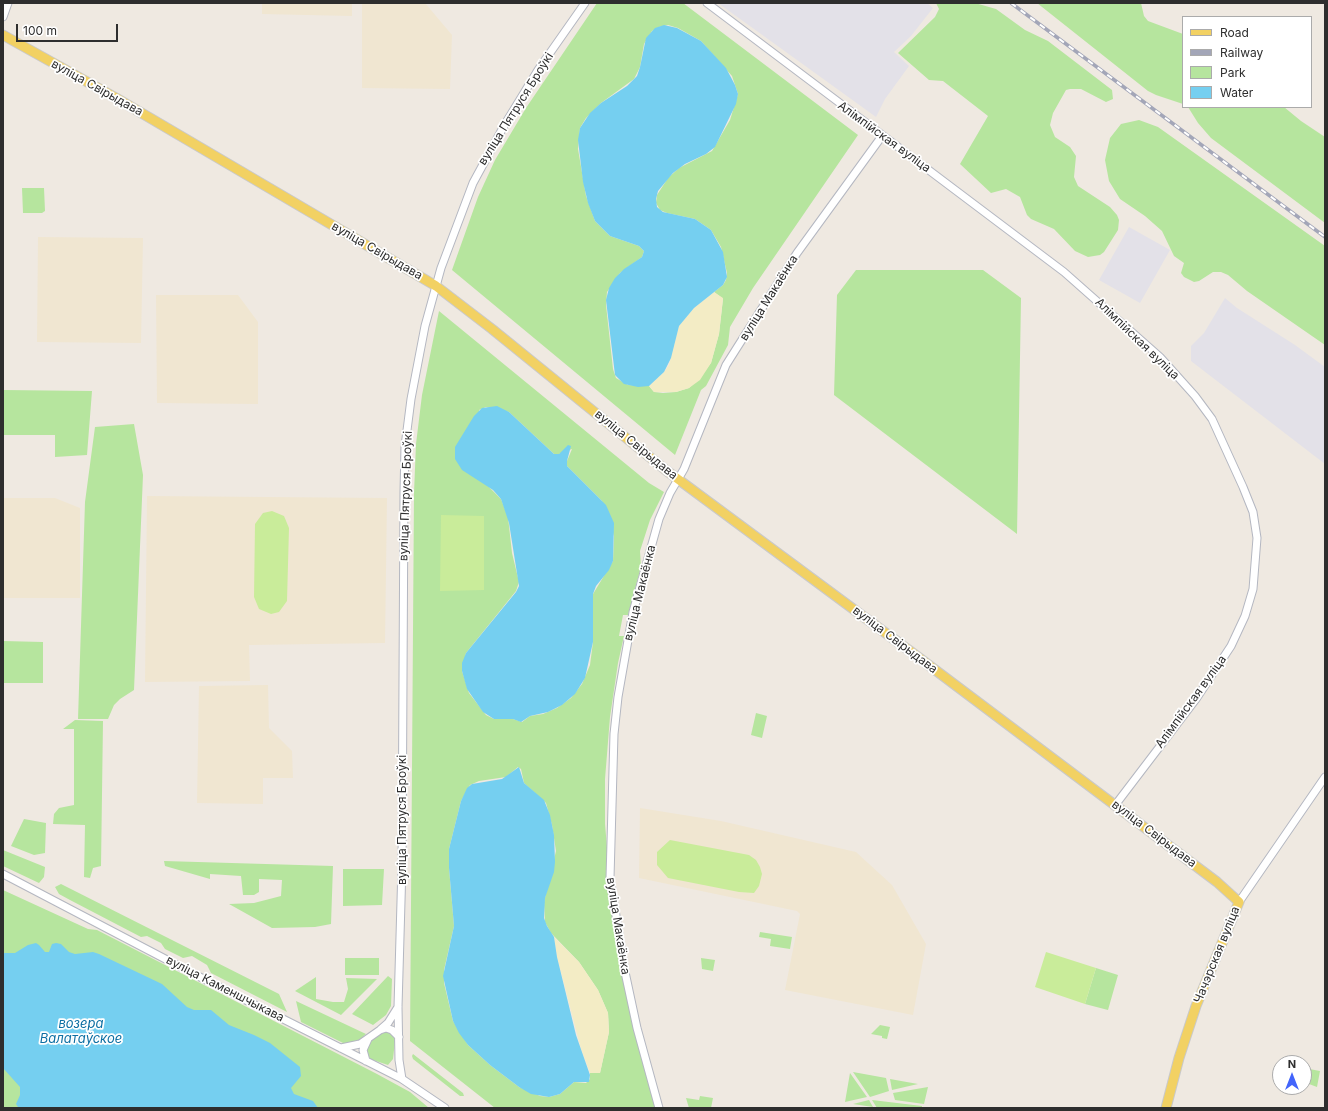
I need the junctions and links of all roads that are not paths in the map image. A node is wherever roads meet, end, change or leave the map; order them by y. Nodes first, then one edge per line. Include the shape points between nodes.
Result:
1 (8, 3) edge
2 (585, 3) edge
3 (707, 3) edge
4 (3, 17) edge
5 (3, 35) edge
6 (882, 136) junction
7 (436, 286) junction
8 (679, 480) junction
9 (1325, 777) edge
10 (1116, 804) junction
11 (3, 874) edge
12 (1238, 902) junction
13 (398, 1007) junction
14 (380, 1030) junction
15 (399, 1037) junction
16 (368, 1038) junction
17 (341, 1048) junction
18 (399, 1060) junction
19 (366, 1061) junction
20 (383, 1070) junction
21 (402, 1079) junction
22 (445, 1108) edge
23 (659, 1108) edge
24 (1166, 1108) edge

1 - 4 street
2 - 7 street, вуліца Пятруся Броўкі via 538,70 484,159 470,190
3 - 6 street, Алімпійская вуліца
5 - 7 main road, вуліца Свірыдава via 116,98
6 - 8 street, вуліца Макаёнка via 797,253 726,366
6 - 10 street, Алімпійская вуліца via 1064,272 1160,357 1212,419 1241,481 1252,512 1257,538 1255,583 1245,616 1231,646 1196,699
7 - 8 main road, вуліца Свірыдава
7 - 13 street, вуліца Пятруся Броўкі via 425,326 405,446 402,866
8 - 10 main road, вуліца Свірыдава
8 - 23 street, вуліца Макаёнка via 670,493 659,519 633,612 618,697 612,760 610,878 625,972
9 - 12 street, Чачэрская вуліца
10 - 12 main road, вуліца Свірыдава via 1217,882
11 - 17 street, вуліца Каменшчыкава
12 - 24 main road, Чачэрская вуліца via 1196,1006
13 - 14 street
13 - 15 street, вуліца Пятруся Броўкі
14 - 15 street via 392,1030
14 - 16 street
15 - 18 street
16 - 17 street via 360,1044
16 - 19 street via 363,1050
17 - 19 street, вуліца Каменшчыкава
18 - 20 street via 395,1066
18 - 21 street
19 - 20 street, вуліца Каменшчыкава
20 - 21 street, вуліца Каменшчыкава
21 - 22 street, вуліца Каменшчыкава

